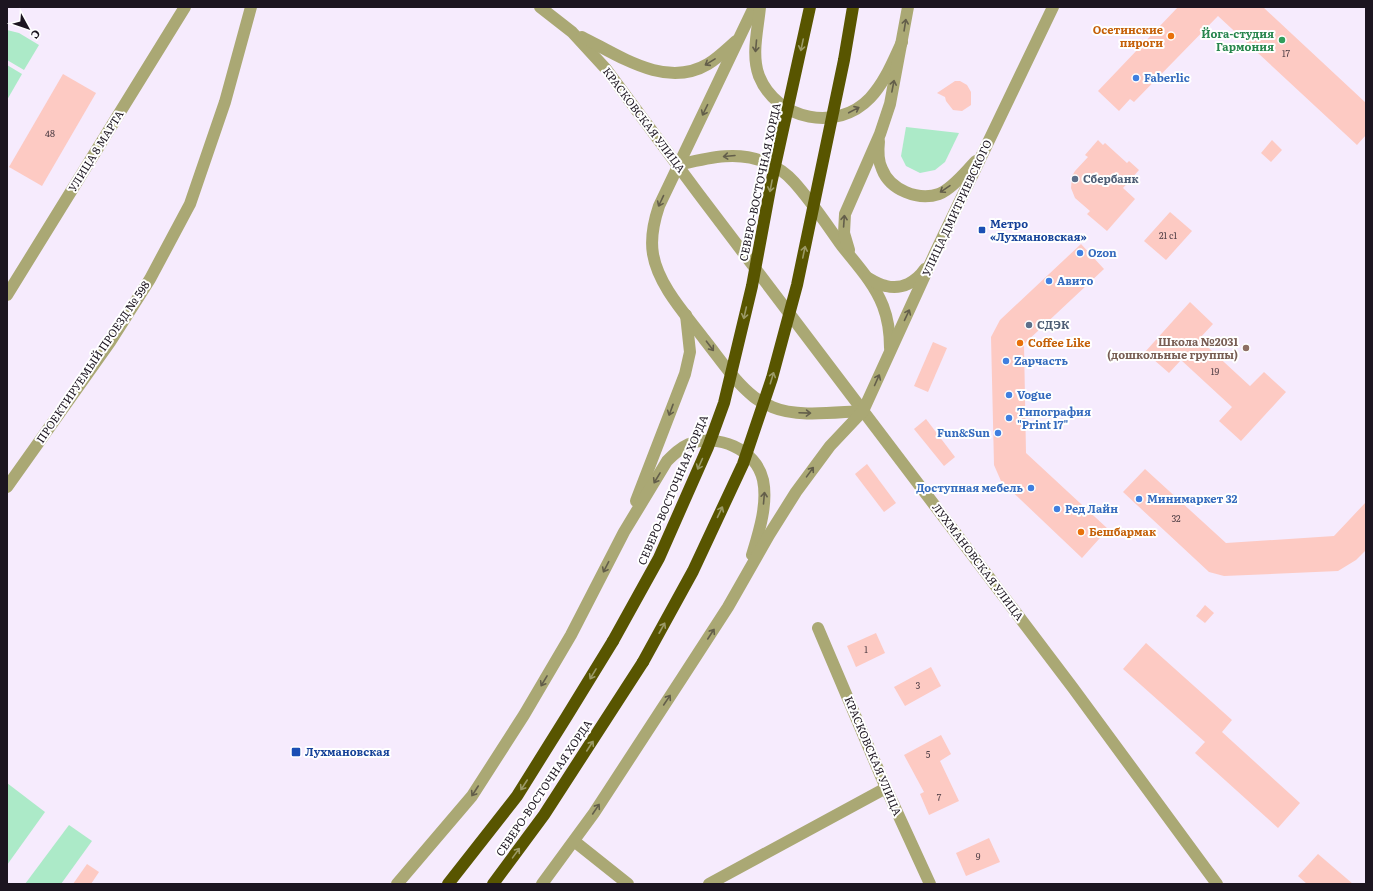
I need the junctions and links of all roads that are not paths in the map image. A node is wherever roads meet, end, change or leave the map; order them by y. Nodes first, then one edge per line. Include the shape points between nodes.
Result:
1 (185, 7) edge
2 (251, 7) edge
3 (540, 7) edge
4 (754, 7) edge
5 (760, 7) edge
6 (810, 7) edge
7 (853, 7) edge
8 (908, 7) edge
9 (1053, 7) edge
10 (572, 32) junction
11 (740, 37) junction
12 (902, 42) junction
13 (880, 134) junction
14 (983, 153) junction
15 (678, 165) junction
16 (736, 243) joint
17 (936, 251) junction
18 (852, 259) junction
19 (867, 278) junction
20 (7, 295) edge
21 (686, 315) junction
22 (890, 350) junction
23 (863, 411) junction
24 (7, 487) edge
25 (624, 532) junction
26 (746, 577) junction
27 (818, 628) dead end
28 (886, 788) junction
29 (574, 841) junction
30 (397, 884) edge
31 (448, 884) edge
32 (493, 884) edge
33 (542, 884) edge
34 (628, 884) edge
35 (709, 884) edge
36 (930, 884) edge
37 (1217, 884) edge

1 - 20 street, УЛИЦА 8 МАРТА
2 - 24 street, ПРОЕКТИРУЕМЫЙ ПРОЕЗД № 598 via 225,102 190,204 150,279 110,342
3 - 10 street, КРАСКОВСКАЯ УЛИЦА
4 - 11 street
5 -> 12 street via 756,51 759,76 773,97 783,106 804,116 840,116 861,106 877,89
6 -> 31 highway, СЕВЕРО-ВОСТОЧНАЯ ХОРДА, bridge via 752,286 724,403 708,447 659,558 613,641 517,796
32 -> 7 highway, СЕВЕРО-ВОСТОЧНАЯ ХОРДА, bridge via 544,815 644,662 693,571 743,464 772,378 797,285 843,68
12 -> 8 street
9 - 14 street, УЛИЦА ДМИТРИЕВСКОГО
11 -> 10 street via 707,65 687,72 666,73 633,63
10 - 15 street, КРАСКОВСКАЯ УЛИЦА via 606,69
11 -> 15 street
13 -> 12 street via 890,104
14 -> 13 street via 948,188 935,194 916,196 902,191 884,173 880,161
18 -> 13 street via 844,233 845,214
14 - 17 street, УЛИЦА ДМИТРИЕВСКОГО
15 - 16 street, КРАСКОВСКАЯ УЛИЦА
18 -> 15 street via 794,182 768,163 737,155
15 -> 21 street via 656,213 652,244 658,270
16 - 23 street, ЛУХМАНОВСКАЯ УЛИЦА
17 - 19 street via 921,274 909,284 884,286
22 -> 17 street, УЛИЦА ДМИТРИЕВСКОГО
18 - 19 street
19 - 22 street via 884,307
21 -> 23 street via 736,381 755,398 774,408 793,412
21 -> 25 street via 690,352 685,374
23 -> 22 street, УЛИЦА ДМИТРИЕВСКОГО
26 -> 23 street, УЛИЦА ДМИТРИЕВСКОГО via 782,513 812,469
23 - 37 street, ЛУХМАНОВСКАЯ УЛИЦА via 1073,688
26 -> 25 street via 758,536 765,490 762,478 749,457 728,444 703,441 689,444 677,452 667,461
25 -> 30 street via 571,635 472,796
29 -> 26 street
27 - 28 street, КРАСКОВСКАЯ УЛИЦА
28 - 35 street
28 - 36 street, КРАСКОВСКАЯ УЛИЦА
29 - 33 street
29 - 34 street

